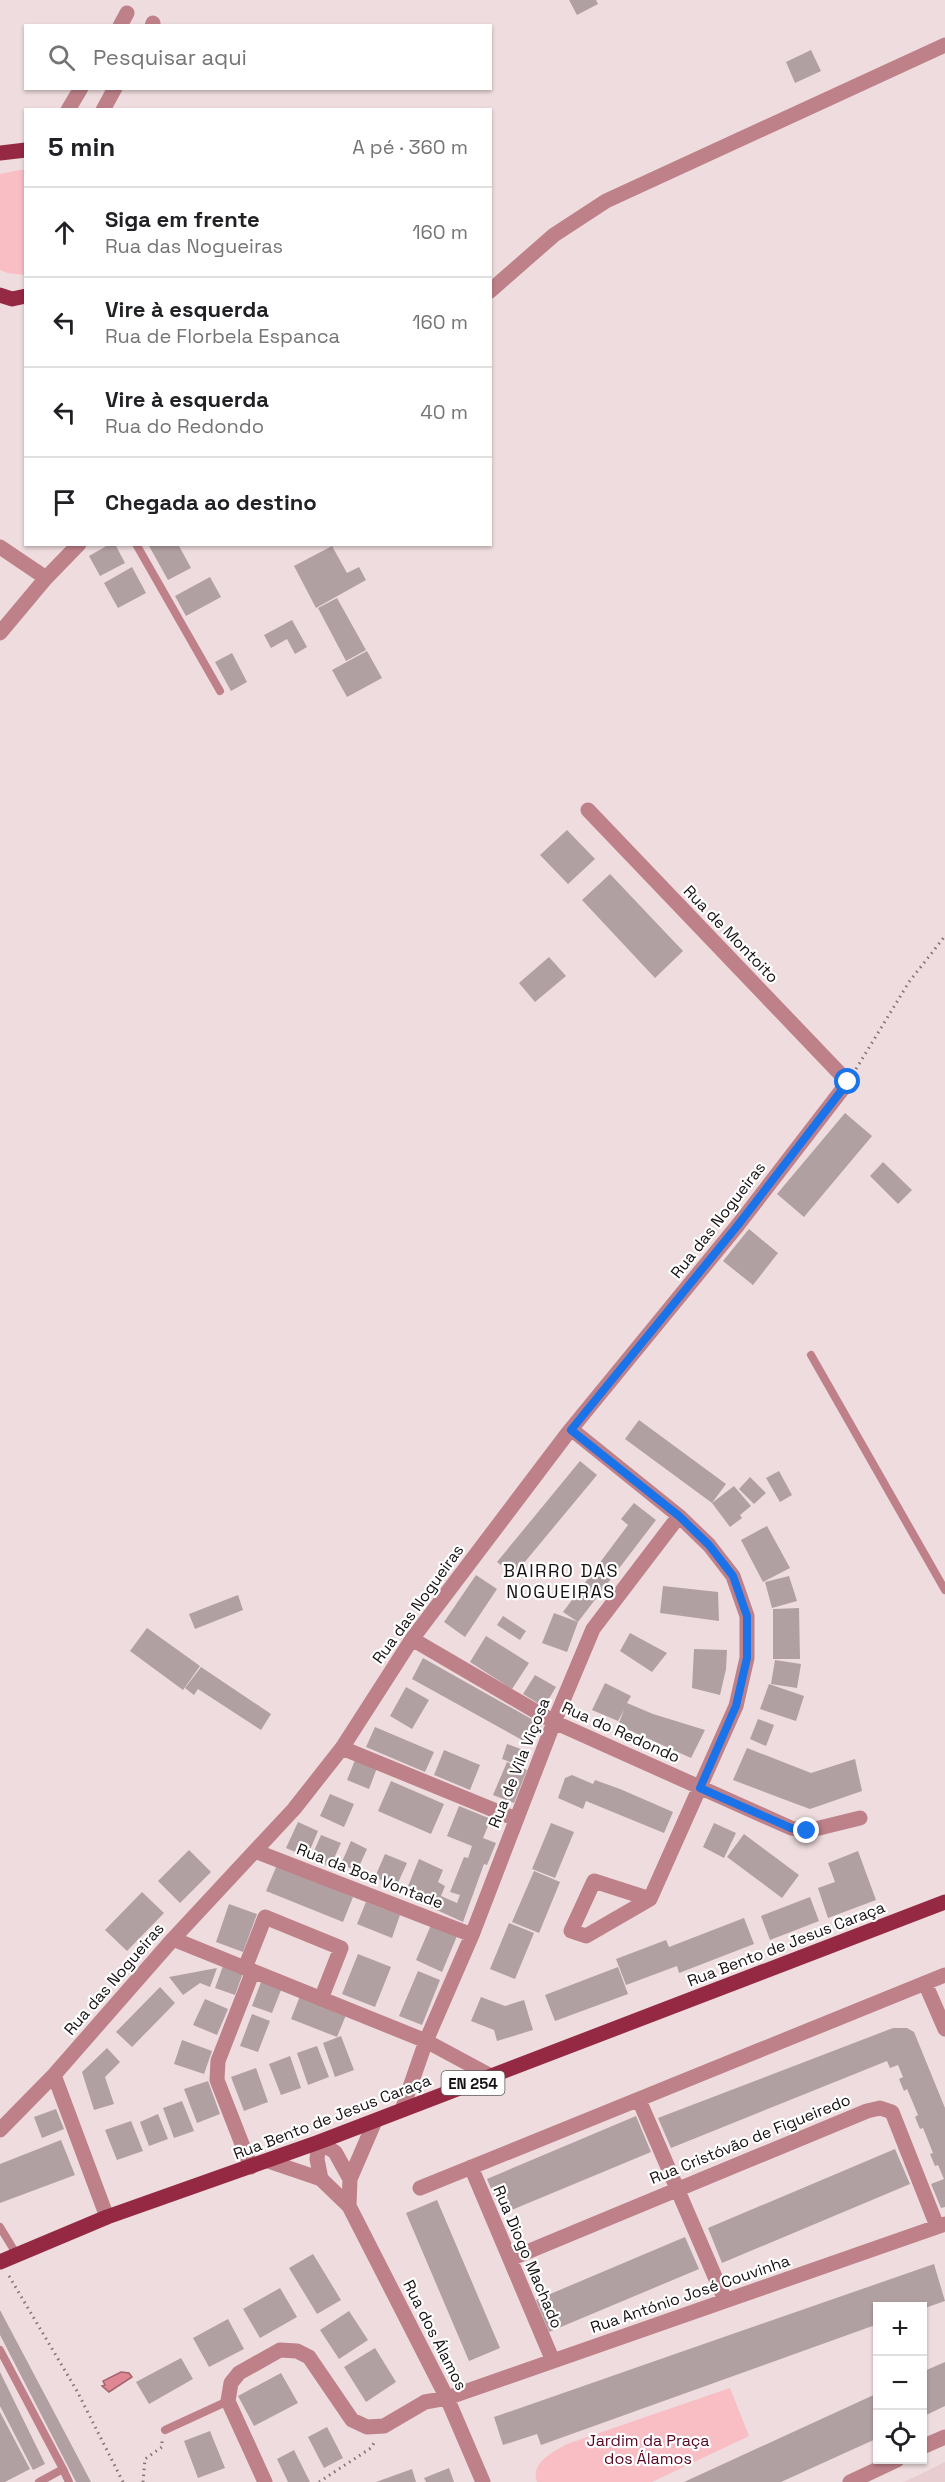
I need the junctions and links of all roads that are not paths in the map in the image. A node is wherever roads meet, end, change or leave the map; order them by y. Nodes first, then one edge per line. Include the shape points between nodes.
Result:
1 (945, 45) edge
2 (80, 90) edge
3 (114, 90) edge
4 (69, 108) edge
5 (104, 108) edge
6 (24, 150) edge
7 (0, 153) edge
8 (492, 289) edge
9 (77, 546) edge
10 (137, 546) edge
11 (0, 547) edge
12 (46, 578) junction
13 (0, 633) edge
14 (220, 691) dead end
15 (588, 810) dead end
16 (848, 1082) joint
17 (811, 1355) dead end
18 (571, 1430) junction
19 (679, 1516) junction
20 (945, 1590) edge
21 (412, 1639) junction
22 (554, 1722) junction
23 (342, 1748) junction
24 (700, 1788) junction
25 (860, 1818) dead end
26 (516, 1819) junction
27 (255, 1851) junction
28 (650, 1899) junction
29 (945, 1902) edge
30 (472, 1935) junction
31 (173, 1939) junction
32 (249, 1970) junction
33 (945, 1975) edge
34 (925, 1983) junction
35 (321, 1999) junction
36 (945, 2029) edge
37 (426, 2041) junction
38 (54, 2075) junction
39 (491, 2076) junction
40 (639, 2100) junction
41 (402, 2110) junction
42 (375, 2121) junction
43 (0, 2130) edge
44 (319, 2142) junction
45 (268, 2161) junction
46 (251, 2167) junction
47 (471, 2167) junction
48 (321, 2179) junction
49 (350, 2179) junction
50 (420, 2188) dead end
51 (676, 2188) junction
52 (350, 2206) junction
53 (107, 2217) junction
54 (941, 2225) edge
55 (0, 2227) edge
56 (17, 2255) junction
57 (510, 2259) junction
58 (3, 2266) edge
59 (725, 2300) junction
60 (0, 2350) edge
61 (553, 2361) junction
62 (447, 2398) junction
63 (228, 2401) junction
64 (165, 2430) road end
65 (945, 2437) edge
66 (927, 2446) edge
67 (888, 2464) edge
68 (63, 2469) junction
69 (39, 2482) edge
70 (69, 2482) edge
71 (265, 2482) edge
72 (483, 2482) edge
73 (850, 2482) edge

1 - 8 street via 606,201 554,235
2 - 4 street
3 - 5 street
6 - 7 main road
9 - 12 street
10 - 14 lane
11 - 12 street
12 - 13 street
15 - 16 street, Rua de Montoito
16 - 18 street, Rua das Nogueiras
17 - 20 lane
18 - 19 street
18 - 21 street, Rua das Nogueiras
19 - 22 street, Rua de Vila Viçosa via 593,1629
19 - 24 street via 733,1576 747,1616 747,1658 736,1706
21 - 22 street, Rua do Redondo
21 - 23 street, Rua das Nogueiras
22 - 24 street, Rua do Redondo
22 - 26 street, Rua de Vila Viçosa
23 - 26 street
23 - 27 street, Rua das Nogueiras
24 - 25 street, Rua do Redondo via 791,1828 807,1831
24 - 28 street
26 - 30 street, Rua de Vila Viçosa
27 - 30 street, Rua da Boa Vontade
27 - 31 street, Rua das Nogueiras
28 - 28 street via 594,1881 572,1931 586,1936
29 - 39 main road, Rua Bento de Jesus Caraça / EN 254
30 - 37 street, Rua de Vila Viçosa
31 - 32 street
31 - 38 street, Rua das Nogueiras
32 - 35 street
32 - 35 street via 265,1917 341,1948
32 - 46 street via 218,2061 217,2080
33 - 34 street
34 - 36 street
34 - 40 street
35 - 37 street
37 - 39 street
37 - 41 street, Rua de Vila Viçosa
38 - 43 street, Rua das Nogueiras
38 - 53 street
39 - 41 main road, Rua Bento de Jesus Caraça / EN 254
40 - 47 street
40 - 51 street
41 - 42 main road, Rua Bento de Jesus Caraça / EN 254
42 - 44 main road, Rua Bento de Jesus Caraça / EN 254
42 - 49 street
44 - 45 main road, Rua Bento de Jesus Caraça / EN 254
44 - 48 street
44 - 49 street via 335,2152
45 - 46 main road, Rua Bento de Jesus Caraça / EN 254
45 - 48 street
46 - 53 main road, Rua Bento de Jesus Caraça / EN 254
47 - 50 street
47 - 57 street, Rua Diogo Machado
48 - 52 street
49 - 52 street
51 - 54 street, Rua Cristóvão de Figueiredo via 880,2108 892,2112
51 - 57 street, Rua Cristóvão de Figueiredo
51 - 59 street
52 - 62 street, Rua dos Álamos
53 - 56 main road, Rua Bento de Jesus Caraça / EN 254
54 - 59 street, Rua António José Couvinha
55 - 56 lane
56 - 58 main road, Rua Bento de Jesus Caraça / EN 254
57 - 61 street, Rua Diogo Machado
59 - 61 street, Rua António José Couvinha
60 - 68 lane
61 - 62 street, Rua António José Couvinha
62 - 63 street, Rua António José Couvinha via 425,2402 384,2426 367,2427 352,2420 309,2357 297,2351 280,2350 239,2373 231,2383
62 - 72 street, Rua dos Álamos
63 - 64 lane
63 - 71 street
65 - 66 street
67 - 73 street
68 - 69 lane
68 - 70 lane

